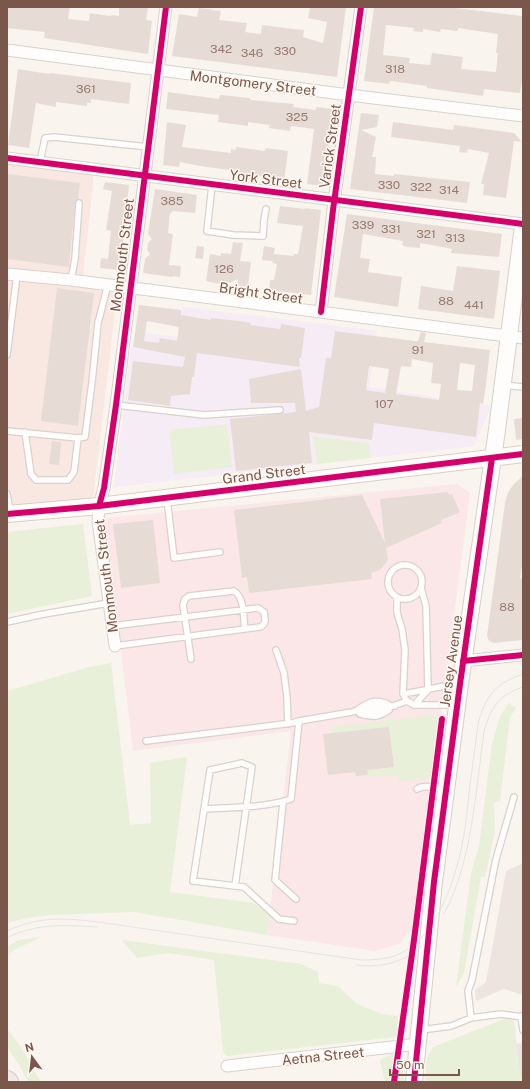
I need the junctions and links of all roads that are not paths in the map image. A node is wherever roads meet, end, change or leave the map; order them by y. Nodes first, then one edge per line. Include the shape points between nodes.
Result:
1 (166, 7) edge
2 (362, 7) edge
3 (7, 50) edge
4 (157, 70) junction
5 (349, 95) junction
6 (523, 116) edge
7 (148, 148) junction
8 (7, 158) edge
9 (40, 163) junction
10 (144, 177) junction
11 (212, 185) junction
12 (335, 200) junction
13 (80, 203) dead end
14 (266, 210) dead end
15 (523, 225) edge
16 (12, 275) edge
17 (71, 280) junction
18 (108, 284) junction
19 (130, 287) junction
20 (321, 312) junction
21 (516, 337) edge
22 (7, 356) edge
23 (502, 385) junction
24 (523, 387) edge
25 (116, 406) junction
26 (280, 410) dead end
27 (7, 431) edge
28 (25, 432) junction
29 (78, 438) junction
30 (523, 454) edge
31 (492, 458) junction
32 (7, 494) edge
33 (167, 497) junction
34 (99, 506) junction
35 (8, 514) edge
36 (220, 552) dead end
37 (422, 588) junction
38 (397, 597) junction
39 (109, 603) junction
40 (242, 610) junction
41 (184, 618) junction
42 (7, 622) edge
43 (112, 626) junction
44 (245, 629) junction
45 (187, 636) junction
46 (115, 646) joint
47 (276, 650) dead end
48 (523, 656) edge
49 (191, 659) dead end
50 (463, 661) junction
51 (460, 684) junction
52 (428, 690) junction
53 (403, 694) junction
54 (407, 701) junction
55 (414, 705) junction
56 (457, 705) junction
57 (395, 706) junction
58 (352, 712) junction
59 (299, 721) junction
60 (288, 724) junction
61 (146, 741) dead end
62 (416, 789) dead end
63 (446, 789) junction
64 (514, 797) dead end
65 (283, 802) junction
66 (246, 806) junction
67 (205, 809) junction
68 (235, 886) junction
69 (296, 899) dead end
70 (294, 921) dead end
71 (522, 1017) edge
72 (471, 1018) junction
73 (523, 1030) edge
74 (418, 1037) junction
75 (227, 1066) dead end
76 (414, 1082) edge

1 - 4 street, Monmouth Street
2 - 5 street, Varick Street
3 - 4 street, Montgomery Street
4 - 5 street, Montgomery Street
4 - 7 street, Monmouth Street
5 - 6 street, Montgomery Street
5 - 12 street, Varick Street
7 - 9 lane via 45,138
7 - 10 street, Monmouth Street
8 - 9 street, York Street
9 - 10 street, York Street
10 - 11 street, York Street
10 - 19 street, Monmouth Street
11 - 12 street, York Street
11 - 14 lane via 207,231 263,236
12 - 15 street, York Street
12 - 20 street, Varick Street
13 - 17 lane
15 - 21 street, Jersey Avenue
16 - 17 street, Bright Street
16 - 22 lane
17 - 18 street, Bright Street
18 - 19 street, Bright Street
18 - 29 lane via 98,323 85,437
19 - 20 street, Bright Street
19 - 25 street, Monmouth Street
20 - 21 street, Bright Street
21 - 23 street, Jersey Avenue
23 - 24 lane
23 - 31 street, Jersey Avenue
25 - 26 lane via 204,415
25 - 34 street, Monmouth Street
27 - 28 lane
28 - 29 lane
28 - 29 lane via 31,474 36,480 68,480 74,472
30 - 31 street, Grand Street
31 - 33 street, Grand Street
31 - 50 street, Jersey Avenue
32 - 35 lane
33 - 34 street, Grand Street
33 - 36 lane via 174,558
34 - 35 street, Grand Street
34 - 39 street, Monmouth Street via 98,521
37 - 38 lane via 411,599
37 - 38 lane via 422,577 415,568 399,566 388,579 390,590
37 - 52 lane via 426,606
38 - 53 lane via 397,613 405,650
39 - 42 lane
39 - 43 street, Monmouth Street
40 - 41 lane
40 - 41 lane via 239,594 234,591 196,595 185,599
40 - 44 lane
40 - 44 lane via 258,608 264,612 263,625
41 - 43 lane
41 - 45 lane
43 - 46 street, Monmouth Street
44 - 45 lane
45 - 46 lane
45 - 49 lane
47 - 60 lane via 284,673
48 - 50 street
50 - 51 street, Jersey Avenue
51 - 52 lane
51 - 56 street, Jersey Avenue
52 - 53 lane
52 - 55 lane
53 - 54 lane
54 - 55 lane
54 - 57 lane
55 - 56 lane
56 - 63 street, Jersey Avenue
57 - 58 lane via 377,700
57 - 58 lane via 379,717
58 - 59 lane
59 - 60 lane
59 - 65 lane via 291,799
60 - 61 lane
62 - 63 lane via 426,786
63 - 74 street, Jersey Avenue
64 - 72 lane via 496,859 468,991
65 - 66 lane
65 - 69 lane via 275,880
66 - 67 lane
66 - 67 lane via 252,767 242,764 210,770
66 - 68 lane
67 - 68 lane via 193,881
68 - 70 lane via 244,887 279,919
71 - 72 lane via 501,1014
71 - 73 lane
72 - 74 lane
74 - 75 street, Aetna Street
74 - 76 street, Jersey Avenue

